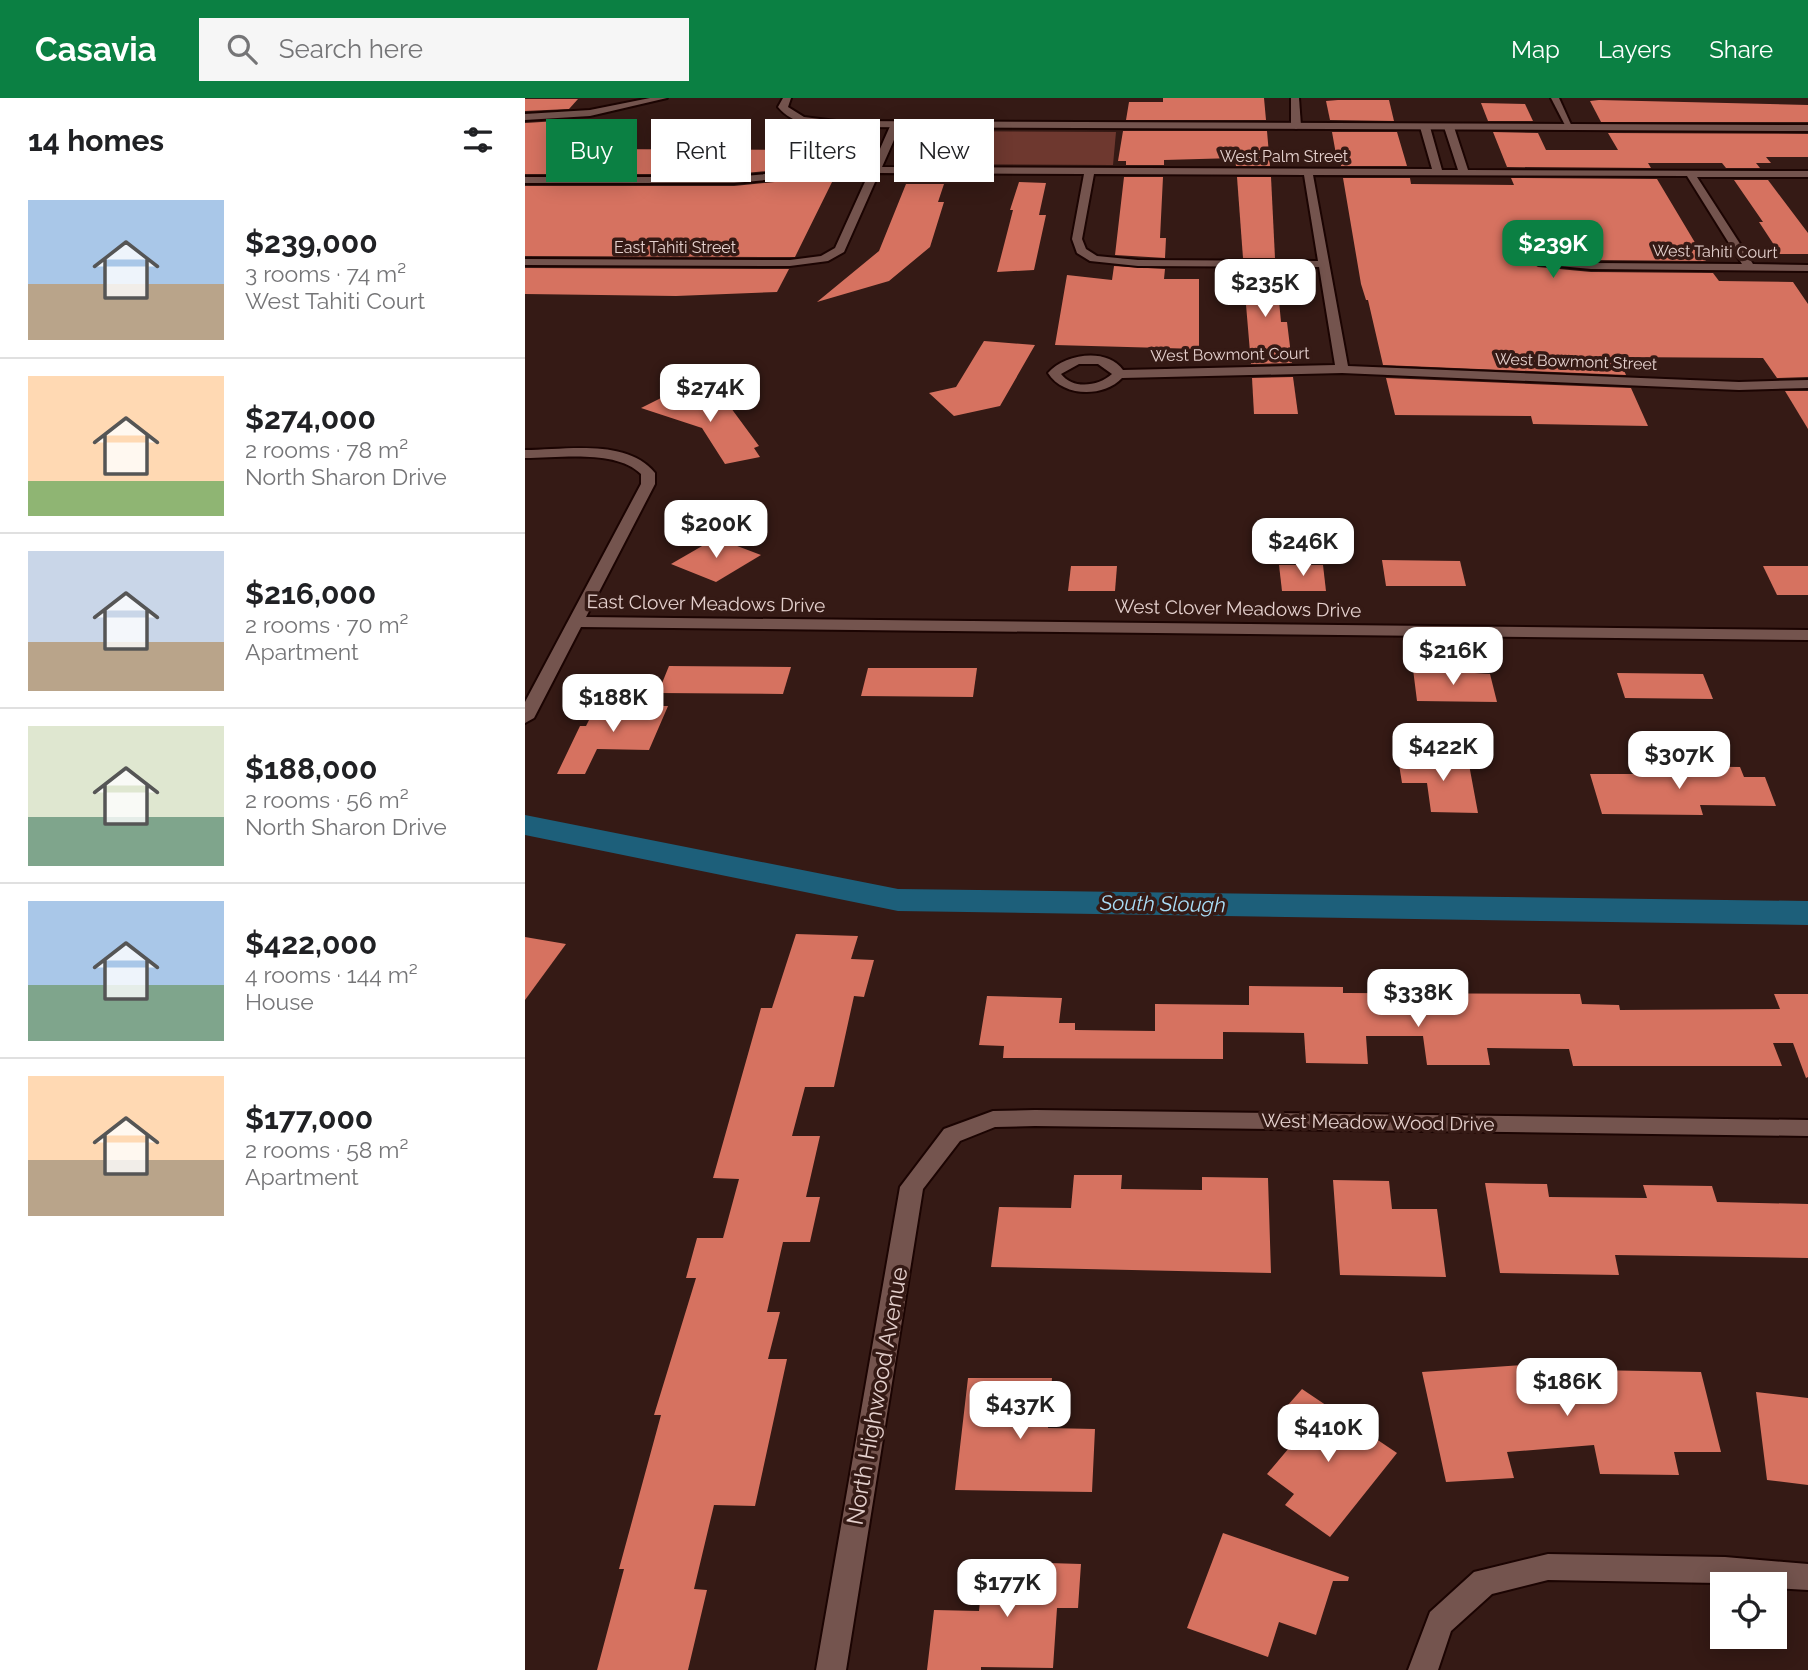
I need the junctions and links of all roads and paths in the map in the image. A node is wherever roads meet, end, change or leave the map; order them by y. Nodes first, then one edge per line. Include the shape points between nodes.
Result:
1 (663, 98) edge
2 (787, 98) edge
3 (1295, 98) edge
4 (1555, 98) edge
5 (525, 117) edge
6 (894, 124) edge
7 (994, 125) edge
8 (1296, 126) junction
9 (1425, 127) junction
10 (1449, 127) junction
11 (1570, 127) junction
12 (1808, 128) edge
13 (894, 131) edge
14 (880, 163) edge
15 (880, 170) edge
16 (1090, 171) junction
17 (1308, 172) junction
18 (1438, 173) junction
19 (1464, 173) junction
20 (1690, 174) junction
21 (1808, 174) edge
22 (765, 176) edge
23 (525, 180) edge
24 (871, 182) edge
25 (1538, 261) dead end
26 (525, 262) edge
27 (1324, 264) junction
28 (1749, 267) junction
29 (1808, 268) edge
30 (1342, 369) junction
31 (1119, 374) dead end
32 (1808, 384) edge
33 (525, 454) edge
34 (575, 622) junction
35 (836, 626) joint
36 (1808, 635) edge
37 (525, 718) edge
38 (1808, 1128) edge
39 (952, 1135) joint
40 (1808, 1577) edge
41 (831, 1670) edge
42 (1423, 1670) edge

1 - 5 street via 590,113
2 - 6 street via 783,107 802,120
3 - 8 street
4 - 11 street
7 - 8 street
8 - 9 street
9 - 10 street
9 - 18 street
10 - 11 street
10 - 19 street
11 - 12 street
13 - 14 street
15 - 16 street, West Palm Street
16 - 17 street, West Palm Street
16 - 27 street via 1077,239 1081,251 1094,259
17 - 18 street, West Palm Street
17 - 27 street
18 - 19 street, West Palm Street
19 - 20 street, West Palm Street
20 - 21 street, West Palm Street
20 - 28 street
22 - 23 street, West Palm Street
24 - 26 street, East Tahiti Street via 842,246 824,259 790,263
25 - 28 street, West Tahiti Court
27 - 30 street
28 - 29 street, West Tahiti Court
30 - 31 street, West Bowmont Court
30 - 32 street, West Bowmont Street via 1739,386
33 - 34 street via 611,454 636,461 648,474 648,484
34 - 35 street, East Clover Meadows Drive
34 - 37 street
35 - 36 street, West Clover Meadows Drive
38 - 39 street, West Meadow Wood Drive via 1035,1118 993,1119
39 - 41 street, North Highwood Avenue via 912,1187
40 - 42 street via 1725,1570 1548,1567 1484,1582 1440,1622

